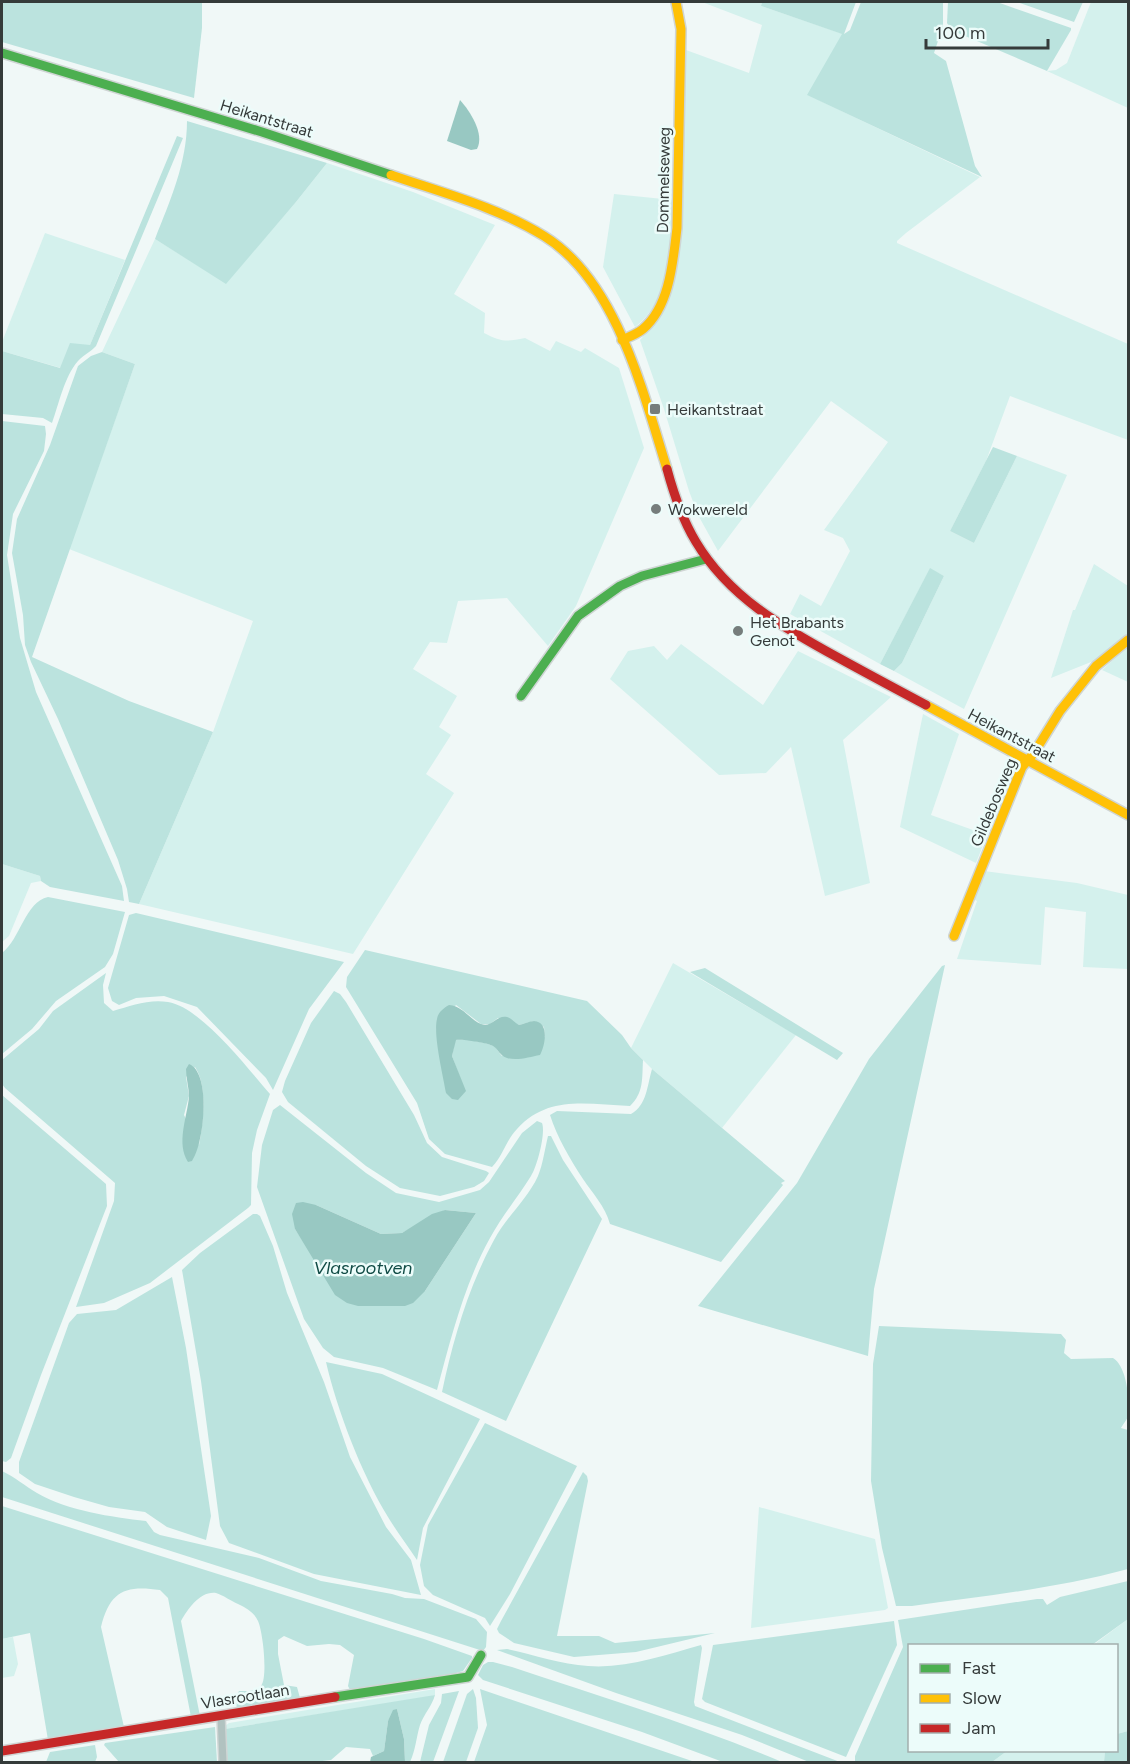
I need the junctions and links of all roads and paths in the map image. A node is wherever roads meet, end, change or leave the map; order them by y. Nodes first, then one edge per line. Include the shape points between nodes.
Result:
1 (676, 2) edge
2 (2, 53) edge
3 (622, 340) junction
4 (706, 559) junction
5 (1128, 640) edge
6 (521, 696) dead end
7 (1026, 760) junction
8 (1128, 815) edge
9 (954, 936) dead end
10 (481, 1655) dead end
11 (221, 1715) junction
12 (2, 1751) edge
13 (223, 1762) edge

1 - 3 street, Dommelseweg via 681,29 675,249 668,281 653,318 644,329
2 - 3 street, Heikantstraat via 348,159 502,215 551,240 581,266 602,294
3 - 4 street, Heikantstraat via 677,504
4 - 6 street via 642,576 620,586 578,616
4 - 7 street, Heikantstraat via 731,588 767,618 969,725
5 - 7 street, Gildebosweg via 1096,666
7 - 8 street, Heikantstraat
7 - 9 street, Gildebosweg
10 - 11 street, Vlasrootlaan via 468,1677
11 - 12 street, Vlasrootlaan
11 - 13 street

